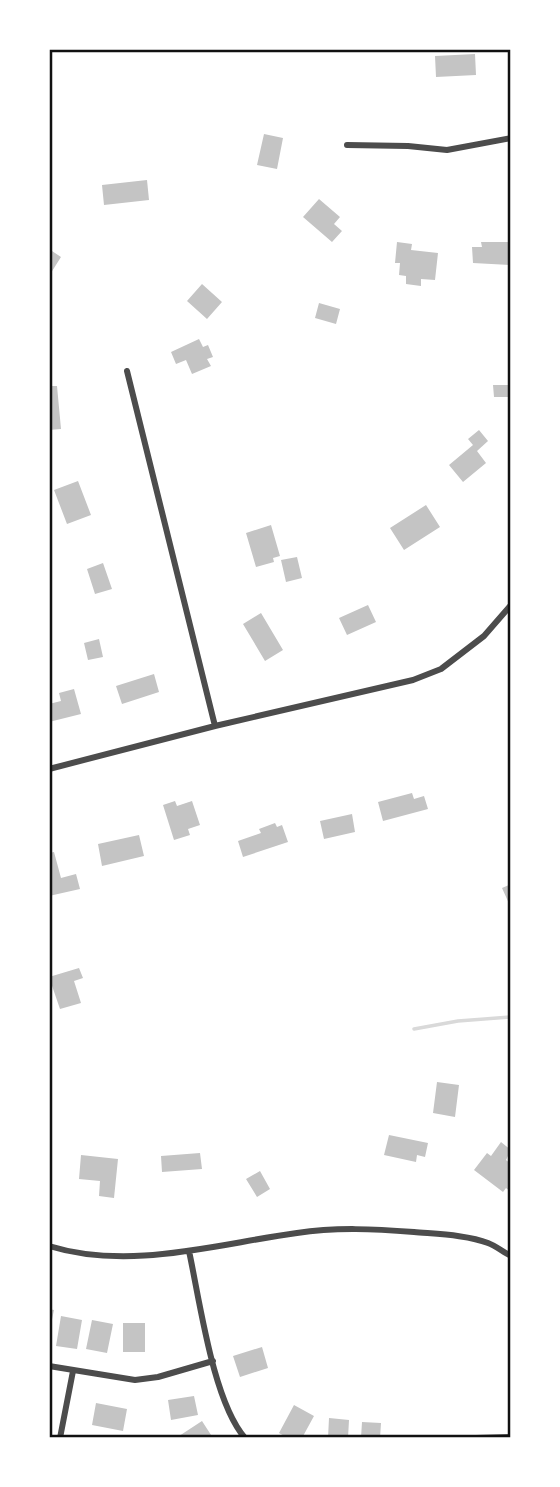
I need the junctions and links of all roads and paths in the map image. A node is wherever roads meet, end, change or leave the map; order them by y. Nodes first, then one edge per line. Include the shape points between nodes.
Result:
1 (511, 138) edge
2 (347, 145) dead end
3 (127, 371) dead end
4 (511, 605) edge
5 (215, 726) junction
6 (49, 769) edge
7 (49, 1246) edge
8 (189, 1251) junction
9 (511, 1256) edge
10 (213, 1361) junction
11 (49, 1366) edge
12 (73, 1371) junction
13 (511, 1437) edge
14 (60, 1438) edge
15 (245, 1438) edge
16 (475, 1438) edge

1 - 2 street via 447,150
3 - 5 street
4 - 5 street via 484,636 441,670
5 - 6 street
7 - 8 street via 76,1254 132,1256
8 - 9 street via 299,1232 363,1228 486,1242
8 - 10 street
10 - 12 street via 135,1380
10 - 15 street via 226,1407
11 - 12 street
12 - 14 street
13 - 16 street

